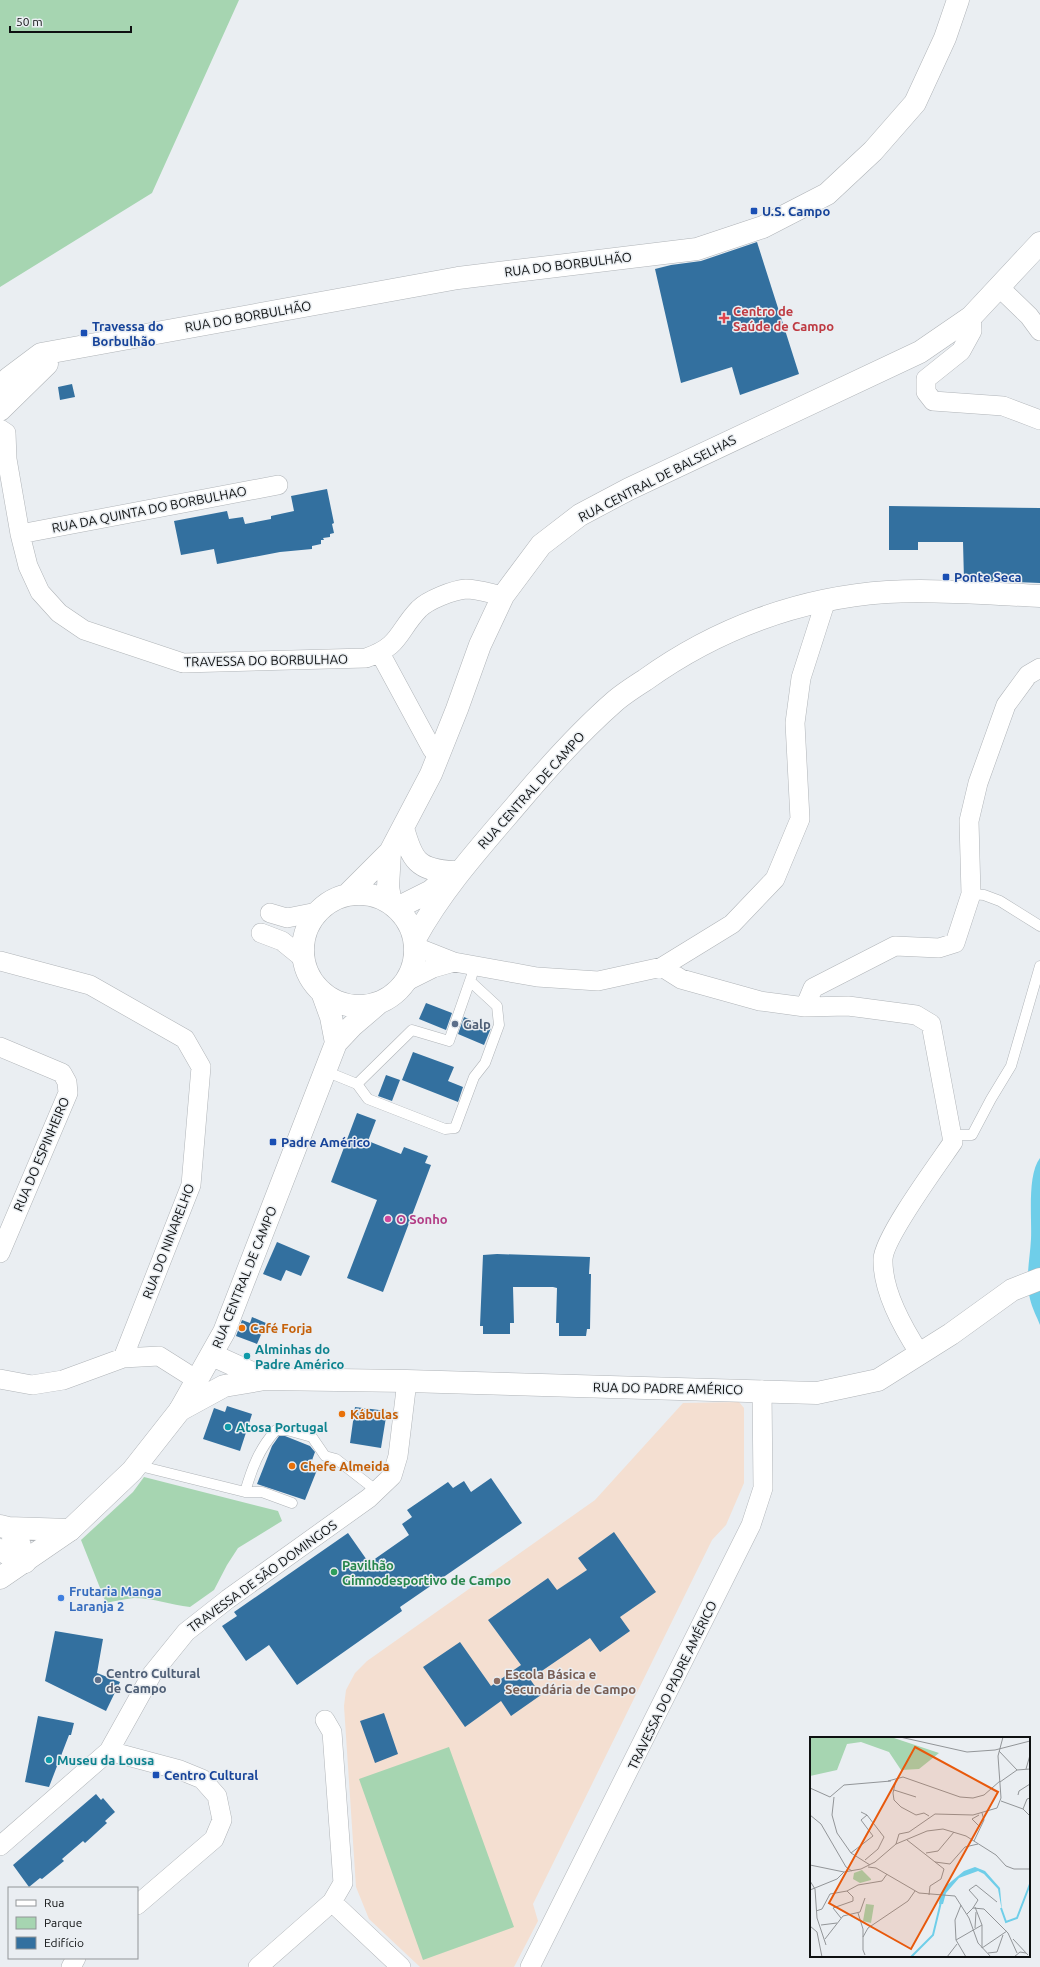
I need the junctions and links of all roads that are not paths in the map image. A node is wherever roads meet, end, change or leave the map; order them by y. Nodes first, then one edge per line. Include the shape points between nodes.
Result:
1 (958, 0) edge
2 (1040, 244) edge
3 (999, 287) junction
4 (970, 317) junction
5 (1040, 331) edge
6 (64, 349) junction
7 (3, 387) edge
8 (0, 410) edge
9 (1040, 420) edge
10 (0, 429) edge
11 (4, 456) edge
12 (278, 485) dead end
13 (20, 534) junction
14 (503, 596) junction
15 (1040, 596) edge
16 (826, 600) junction
17 (380, 653) junction
18 (1040, 668) edge
19 (438, 756) junction
20 (403, 828) junction
21 (390, 852) junction
22 (471, 857) junction
23 (453, 872) junction
24 (348, 894) junction
25 (971, 894) junction
26 (394, 905) junction
27 (317, 912) junction
28 (270, 913) dead end
29 (1040, 926) edge
30 (261, 933) dead end
31 (415, 943) junction
32 (303, 958) junction
33 (0, 961) edge
34 (454, 962) junction
35 (1040, 966) edge
36 (662, 967) junction
37 (473, 974) junction
38 (406, 982) junction
39 (322, 992) junction
40 (380, 1002) junction
41 (805, 1007) junction
42 (336, 1043) junction
43 (0, 1047) edge
44 (325, 1071) junction
45 (357, 1084) junction
46 (951, 1135) junction
47 (0, 1253) edge
48 (1040, 1279) edge
49 (920, 1354) junction
50 (123, 1358) junction
51 (205, 1368) junction
52 (0, 1379) edge
53 (265, 1379) junction
54 (407, 1380) junction
55 (224, 1386) junction
56 (762, 1390) junction
57 (180, 1410) junction
58 (136, 1465) junction
59 (377, 1491) junction
60 (245, 1492) junction
61 (292, 1503) dead end
62 (4, 1527) edge
63 (70, 1530) junction
64 (0, 1550) edge
65 (25, 1562) junction
66 (0, 1578) edge
67 (325, 1720) dead end
68 (109, 1751) junction
69 (0, 1846) edge
70 (332, 1902) junction
71 (138, 1904) edge
72 (258, 1967) edge
73 (401, 1967) edge
74 (530, 1967) edge

1 - 6 main road, RUA DO BORBULHÃO via 945,38 915,103 874,151 827,194 763,227 697,249 458,278
2 - 3 main road, RUA CENTRAL DE BALSELHAS
3 - 4 main road, RUA CENTRAL DE BALSELHAS
3 - 5 street via 1029,316
4 - 9 street via 972,331 961,351 926,379 926,392 933,401 1003,406
4 - 14 main road, RUA CENTRAL DE BALSELHAS via 920,352 629,489 580,515 541,545
6 - 7 main road, RUA DO BORBULHÃO via 41,354
6 - 8 main road
10 - 11 street, TRAVESSA DO BORBULHAO via 6,434
11 - 13 street, TRAVESSA DO BORBULHAO
12 - 13 street, RUA DA QUINTA DO BORBULHAO
13 - 17 street, TRAVESSA DO BORBULHAO via 28,566 40,592 58,613 84,630 182,663 366,658
14 - 17 street, TRAVESSA DO BORBULHAO via 467,589 435,598 419,609 397,641
14 - 19 main road, RUA CENTRAL DE BALSELHAS via 480,645
15 - 16 main road, RUA CENTRAL DE CAMPO via 965,592 887,592
16 - 22 main road, RUA CENTRAL DE CAMPO via 739,626 670,662 615,701 558,756
16 - 36 street via 801,678 795,723 800,819 775,879 732,924
17 - 19 street
18 - 25 street via 1028,675 1006,705 978,783 969,821
19 - 20 main road, RUA CENTRAL DE BALSELHAS
20 - 21 main road, RUA CENTRAL DE BALSELHAS
20 - 23 main road via 409,849 418,862 433,871
21 - 24 main road, RUA CENTRAL DE BALSELHAS
21 - 26 main road, RUA CENTRAL DE BALSELHAS via 388,887
22 - 23 main road
22 - 31 main road, RUA CENTRAL DE CAMPO via 431,910
23 - 26 main road via 431,891
24 - 26 main road via 370,894
24 - 27 main road via 326,904
25 - 29 lane via 1000,901
25 - 41 street via 955,943 939,948 895,946 813,988
26 - 31 main road via 405,917
27 - 28 street via 287,918
27 - 32 main road via 304,938
30 - 32 street via 282,941
31 - 34 street
31 - 38 main road via 412,972
32 - 39 main road via 309,976
33 - 50 street, RUA DO NINARELHO via 90,986 186,1039 201,1066 191,1185
34 - 37 street
34 - 38 street via 433,968
35 - 46 lane via 1011,1066 972,1135
36 - 37 street via 598,981
36 - 41 street via 681,979 760,1002
37 - 45 lane via 449,1041 412,1030
37 - 45 lane via 497,1006 499,1024 485,1063 474,1077 455,1128 445,1129 368,1099
38 - 40 main road via 394,994
39 - 40 main road via 334,1001 349,1006 365,1006
39 - 42 main road via 331,1017
40 - 42 main road, RUA CENTRAL DE CAMPO
41 - 46 street via 848,1006 916,1015 931,1024
42 - 44 main road, RUA CENTRAL DE CAMPO
43 - 47 street, RUA DO ESPINHEIRO via 62,1073 67,1082 68,1093
44 - 45 lane
44 - 51 main road, RUA CENTRAL DE CAMPO via 224,1332
46 - 49 street via 953,1142 893,1233 883,1258 888,1294
48 - 49 main road, RUA DO PADRE AMÉRICO via 1012,1290
49 - 56 main road, RUA DO PADRE AMÉRICO via 878,1380 817,1393
50 - 51 street via 159,1356
50 - 52 street via 63,1380 32,1385
51 - 53 main road, RUA DO PADRE AMÉRICO
51 - 55 main road
51 - 57 main road, RUA CENTRAL DE CAMPO
53 - 54 main road, RUA DO PADRE AMÉRICO
53 - 55 main road, RUA DO PADRE AMÉRICO
54 - 56 main road, RUA DO PADRE AMÉRICO
54 - 59 street, TRAVESSA DE SÃO DOMINGOS via 398,1456 392,1476
55 - 57 main road, RUA DO PADRE AMÉRICO
56 - 74 street, TRAVESSA DO PADRE AMÉRICO via 763,1488 751,1525
57 - 58 main road, RUA CENTRAL DE CAMPO
58 - 60 lane
58 - 63 main road, RUA CENTRAL DE CAMPO
59 - 60 lane via 336,1459 325,1456 312,1437 288,1430 276,1430 264,1443 253,1464
59 - 68 street, TRAVESSA DE SÃO DOMINGOS via 186,1632 152,1674
60 - 61 lane via 262,1492
62 - 63 main road
62 - 65 main road via 19,1543
63 - 65 main road, RUA CENTRAL DE CAMPO
64 - 65 main road
65 - 66 main road, RUA CENTRAL DE CAMPO
67 - 70 street via 332,1732 343,1883
68 - 69 street, TRAVESSA DE SÃO DOMINGOS
68 - 71 street via 180,1770 202,1779 217,1796 222,1820 214,1839
70 - 72 street
70 - 73 street

